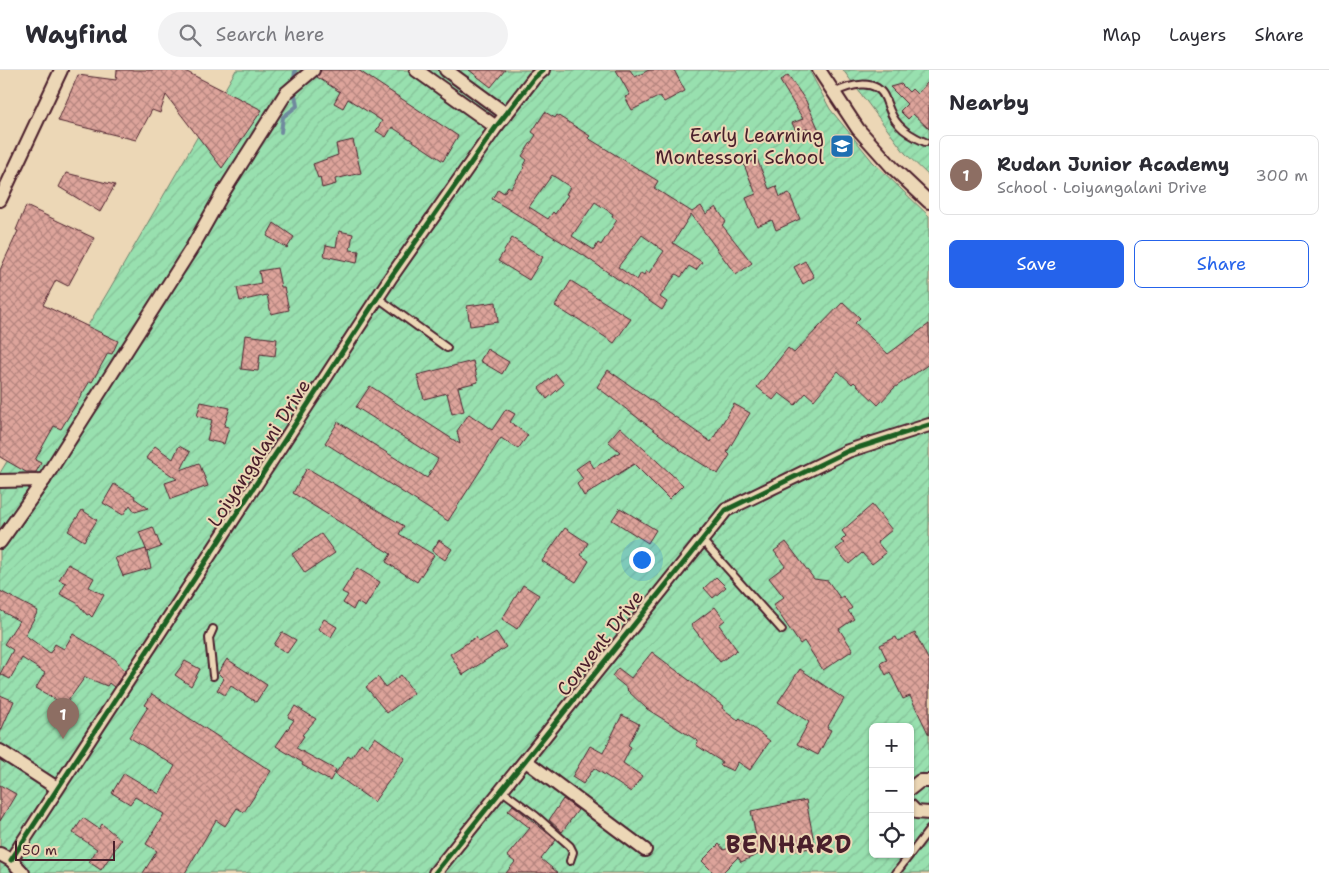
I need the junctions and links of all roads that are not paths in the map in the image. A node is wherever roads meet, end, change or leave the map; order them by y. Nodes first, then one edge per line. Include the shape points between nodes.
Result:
1 (61, 70) edge
2 (313, 70) edge
3 (416, 70) edge
4 (446, 70) edge
5 (543, 70) edge
6 (819, 70) edge
7 (834, 93) junction
8 (506, 114) junction
9 (496, 128) junction
10 (925, 142) dead end
11 (0, 200) edge
12 (929, 202) edge
13 (378, 298) junction
14 (447, 348) dead end
15 (929, 425) edge
16 (0, 480) edge
17 (44, 480) junction
18 (701, 539) junction
19 (0, 542) edge
20 (213, 629) dead end
21 (782, 630) dead end
22 (213, 676) dead end
23 (0, 750) edge
24 (526, 761) junction
25 (929, 782) edge
26 (914, 786) edge
27 (57, 788) junction
28 (501, 790) junction
29 (914, 810) edge
30 (929, 814) edge
31 (929, 830) edge
32 (645, 850) dead end
33 (6, 857) edge
34 (570, 861) dead end
35 (23, 873) edge
36 (435, 873) edge
37 (896, 873) edge

1 - 11 street
2 - 17 street via 286,93 270,117 193,246
3 - 9 street
4 - 8 street
5 - 8 street, Loiyangalani Drive
6 - 7 street
7 - 10 lane via 851,84 874,86 885,96 888,110 899,126
7 - 12 street via 858,129
8 - 9 street, Loiyangalani Drive
9 - 13 street, Loiyangalani Drive
13 - 14 lane
13 - 27 street, Loiyangalani Drive via 178,608
15 - 18 street, Convent Drive via 848,451 769,488 726,510
16 - 17 street
17 - 19 street
18 - 21 lane
18 - 24 street, Convent Drive
20 - 22 lane via 209,638
23 - 27 street
24 - 28 street, Convent Drive
24 - 32 street
25 - 26 street via 920,781
27 - 33 street, Loiyangalani Drive
28 - 34 lane via 570,846 573,852
28 - 36 street, Convent Drive
29 - 30 street
31 - 37 lane
33 - 35 street, Loiyangalani Drive

